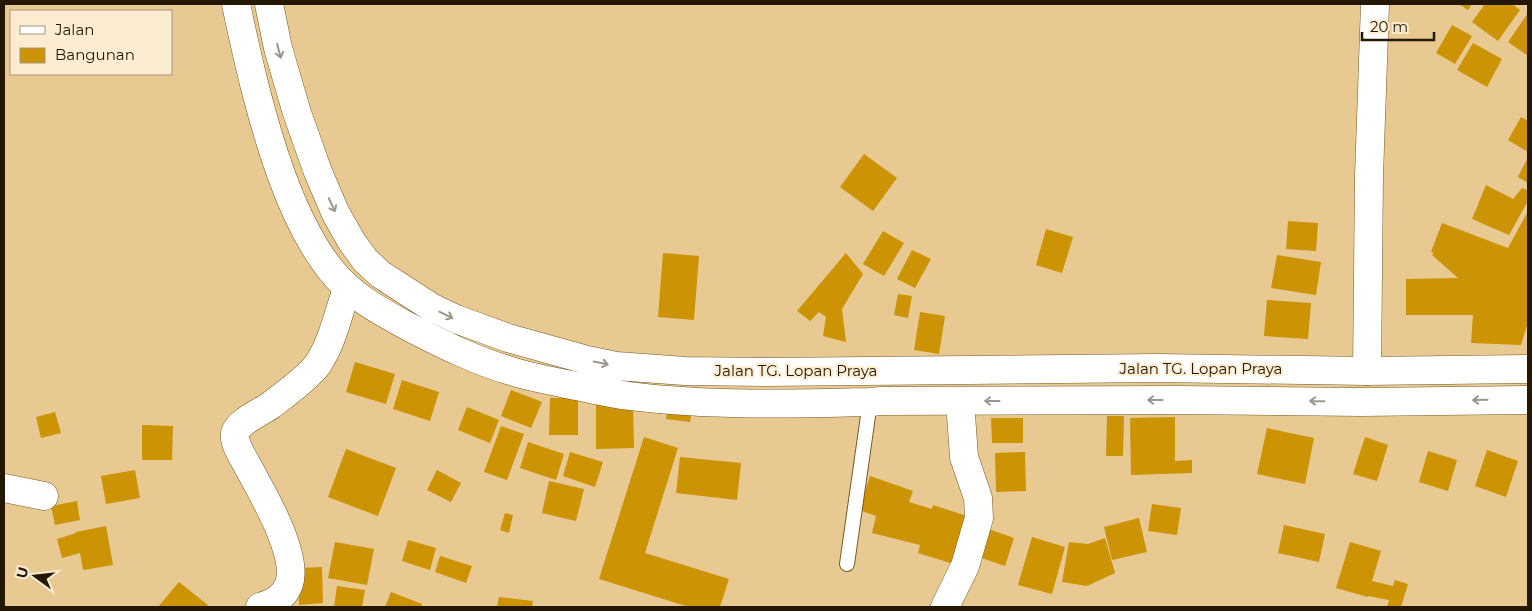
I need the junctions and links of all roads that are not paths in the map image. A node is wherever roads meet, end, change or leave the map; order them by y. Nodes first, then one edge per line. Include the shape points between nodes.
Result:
1 (236, 4) edge
2 (269, 4) edge
3 (1375, 4) edge
4 (348, 289) junction
5 (1201, 369) junction
6 (1528, 369) edge
7 (1367, 371) junction
8 (1199, 400) junction
9 (1528, 400) edge
10 (960, 401) junction
11 (870, 402) junction
12 (4, 488) edge
13 (44, 496) dead end
14 (847, 564) dead end
15 (260, 607) edge
16 (945, 607) edge

1 - 4 main road via 269,138 290,198 314,247
2 -> 5 main road, Jalan TG. Lopan Praya via 297,113 330,202 352,242 380,274 456,319 508,338 587,360 643,369 765,372
3 - 7 main road
4 - 11 main road via 368,304 430,338 512,372 628,396 723,403
4 - 15 main road via 332,338 313,370 236,431 240,452 282,532 290,567 290,583 283,595
5 - 7 main road, Jalan TG. Lopan Praya
5 - 8 main road
6 - 7 main road, Jalan TG. Lopan Praya
9 -> 8 main road
8 -> 10 main road
10 - 11 main road
10 - 16 main road via 964,457 978,498 979,518 965,566
11 - 14 lane
12 - 13 main road

